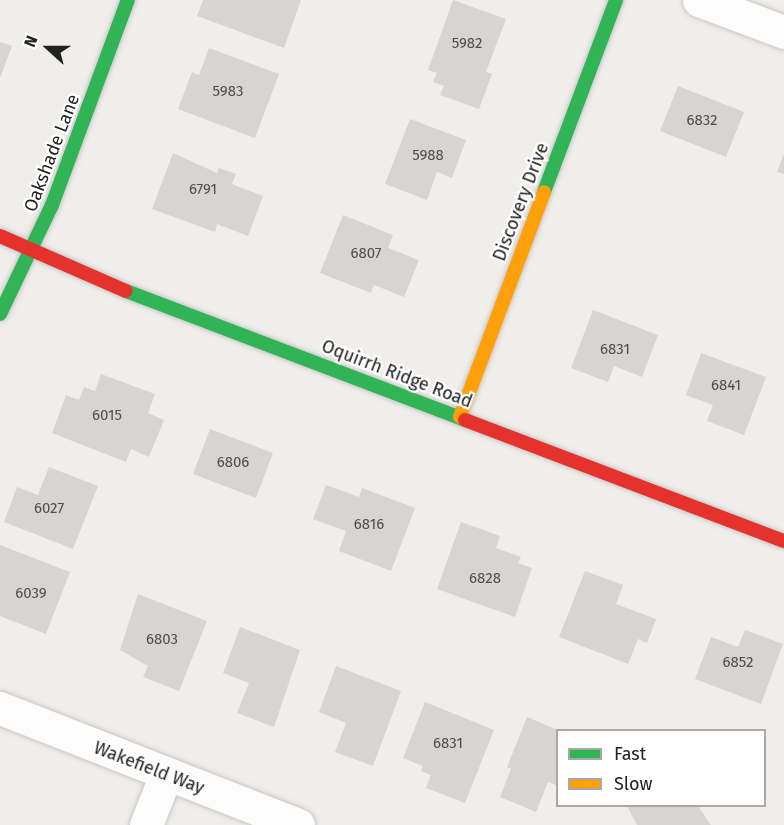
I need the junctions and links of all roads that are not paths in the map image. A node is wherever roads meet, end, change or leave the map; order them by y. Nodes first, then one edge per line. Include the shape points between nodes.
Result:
1 (128, 0) edge
2 (616, 0) edge
3 (699, 0) edge
4 (784, 32) edge
5 (0, 236) edge
6 (31, 253) junction
7 (0, 314) edge
8 (459, 417) junction
9 (784, 541) edge
10 (0, 708) edge
11 (166, 774) junction
12 (146, 825) edge
13 (298, 825) edge

1 - 6 street, Oakshade Lane
2 - 8 street, Discovery Drive
3 - 4 street
5 - 6 street, Oquirrh Ridge Road
6 - 7 street, Oakshade Lane
6 - 8 street, Oquirrh Ridge Road
8 - 9 street, Oquirrh Ridge Road
10 - 11 street, Wakefield Way
11 - 12 street
11 - 13 street, Wakefield Way

